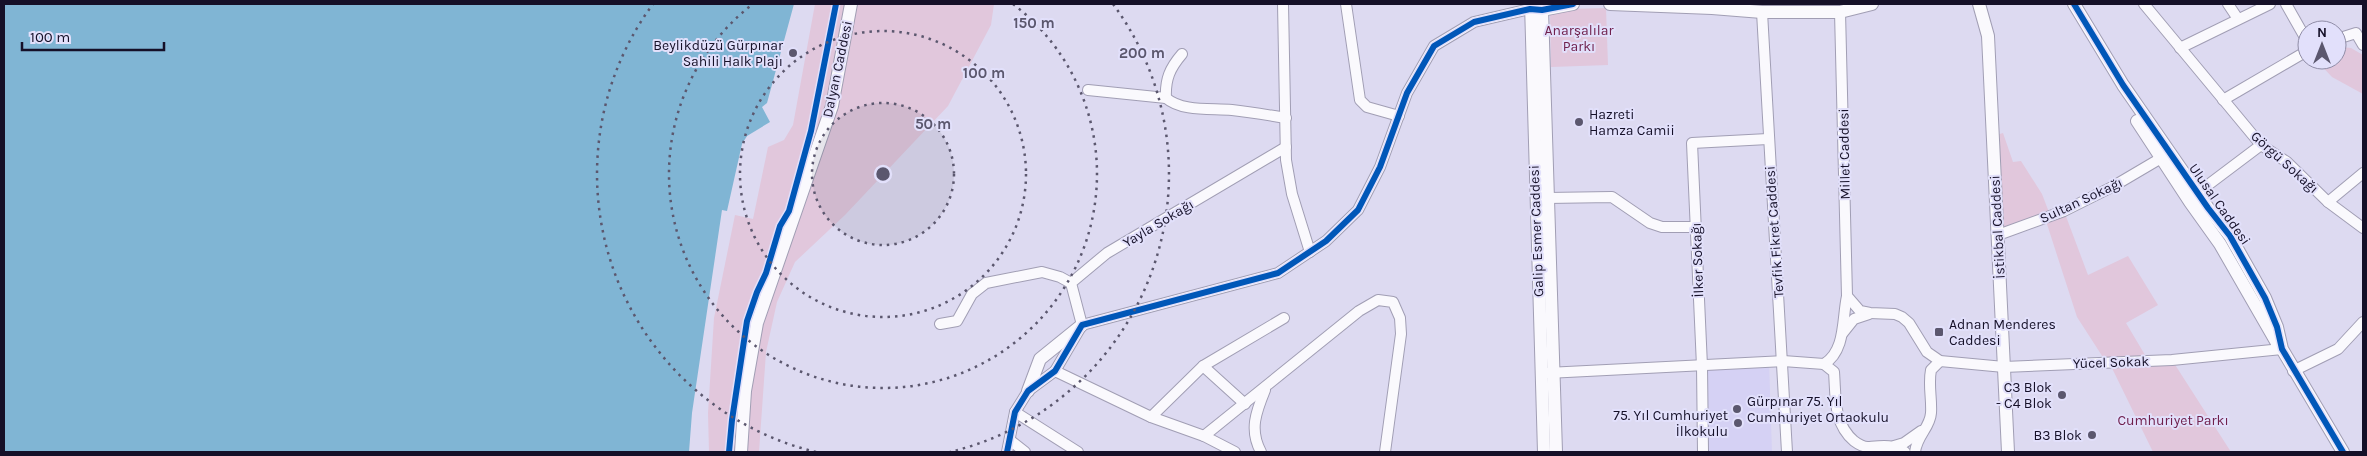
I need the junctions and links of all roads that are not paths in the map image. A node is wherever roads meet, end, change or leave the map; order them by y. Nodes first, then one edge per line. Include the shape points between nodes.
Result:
1 (851, 4) edge
2 (1283, 4) edge
3 (1346, 4) edge
4 (1573, 4) edge
5 (1610, 4) edge
6 (1872, 4) edge
7 (1979, 4) edge
8 (2069, 4) edge
9 (2144, 4) edge
10 (2228, 4) edge
11 (2270, 4) edge
12 (2286, 4) edge
13 (1534, 8) edge
14 (1840, 8) edge
15 (1762, 12) junction
16 (2238, 19) junction
17 (2297, 23) edge
18 (2347, 36) edge
19 (2177, 45) junction
20 (2363, 45) edge
21 (1182, 54) dead end
22 (2297, 57) edge
23 (1088, 90) dead end
24 (1166, 98) junction
25 (2223, 100) junction
26 (1399, 116) junction
27 (1286, 118) junction
28 (1768, 139) junction
29 (2261, 145) junction
30 (1286, 147) junction
31 (2165, 156) junction
32 (2363, 173) edge
33 (1547, 198) junction
34 (2194, 198) junction
35 (2328, 202) junction
36 (1696, 227) junction
37 (2363, 228) edge
38 (1998, 235) junction
39 (1310, 252) junction
40 (1071, 283) junction
41 (1847, 296) junction
42 (1870, 313) junction
43 (1284, 318) dead end
44 (2363, 322) edge
45 (940, 324) dead end
46 (1082, 324) junction
47 (1842, 334) junction
48 (2282, 349) junction
49 (1836, 351) junction
50 (1927, 352) junction
51 (1783, 360) junction
52 (1940, 361) junction
53 (1824, 364) junction
54 (1203, 366) junction
55 (1702, 366) junction
56 (2004, 367) junction
57 (2293, 370) junction
58 (1055, 371) junction
59 (1834, 372) junction
60 (1547, 373) junction
61 (1930, 374) junction
62 (1265, 389) junction
63 (1028, 391) junction
64 (1245, 404) junction
65 (1015, 412) junction
66 (1151, 417) junction
67 (1923, 430) junction
68 (1204, 436) junction
69 (1011, 441) junction
70 (1894, 446) junction
71 (741, 452) edge
72 (1007, 452) edge
73 (1025, 452) edge
74 (1078, 452) edge
75 (1235, 452) edge
76 (1261, 452) edge
77 (1385, 452) edge
78 (1544, 452) edge
79 (1556, 452) edge
80 (1703, 452) edge
81 (1787, 452) edge
82 (1906, 452) edge
83 (1915, 452) edge
84 (2008, 452) edge
85 (2343, 452) edge

1 - 71 street, Dalyan Caddesi via 832,106 757,323 749,363
2 - 27 street
3 - 26 street via 1360,100 1367,106
4 - 13 street
5 - 15 street
6 - 14 street
7 - 38 street, İstikbal Caddesi via 1988,36
8 - 31 street via 2072,18
9 - 19 street, Görgü Sokağı
10 - 16 street
11 - 16 street
12 - 17 street
13 - 26 street via 1474,22 1434,46 1407,93
13 - 33 street
13 - 60 street, Galip Esmer Caddesi
14 - 15 street
14 - 41 street, Millet Caddesi
15 - 28 street, Tevfik Fikret Caddesi
16 - 19 street
18 - 20 street via 2356,33
19 - 25 street, Görgü Sokağı
21 - 24 street via 1170,67
22 - 25 street
23 - 24 street
24 - 27 street via 1171,103 1194,108
25 - 29 street, Görgü Sokağı
26 - 39 street via 1380,167 1358,210 1326,242
27 - 30 street
28 - 36 street, İlker Sokağı via 1692,143
28 - 51 street, Tevfik Fikret Caddesi
29 - 34 street
29 - 35 street, Görgü Sokağı via 2286,162
30 - 39 street via 1292,194
30 - 40 street, Yayla Sokağı via 1107,253
31 - 34 street
31 - 38 street, Sultan Sokağı via 2064,210
32 - 35 street
33 - 36 street via 1612,197 1650,223 1662,227
33 - 60 street
34 - 48 street
35 - 37 street, Görgü Sokağı
36 - 55 street, İlker Sokağı
38 - 56 street, İstikbal Caddesi
39 - 46 street via 1278,273
40 - 45 street via 1042,272 986,282 972,294 957,321
40 - 46 street
41 - 42 street via 1860,311
41 - 47 street, Millet Caddesi
42 - 47 street via 1859,316
42 - 50 street via 1902,317
43 - 54 street
44 - 57 street via 2338,349
46 - 58 street
46 - 63 street via 1040,359
47 - 49 street
48 - 56 street, Yücel Sokak via 2172,360
48 - 57 street
49 - 53 street
49 - 59 street
50 - 52 street
50 - 61 street
51 - 53 street
51 - 55 street
51 - 81 street, Tevfik Fikret Caddesi
52 - 56 street, Yücel Sokak
52 - 61 street
53 - 59 street
54 - 64 street
54 - 66 street
55 - 60 street
55 - 80 street, İlker Sokağı
56 - 84 street, İstikbal Caddesi
57 - 85 street
58 - 63 street
58 - 66 street
59 - 70 street via 1840,426 1864,447
60 - 78 street, Galip Esmer Caddesi
60 - 79 street
61 - 67 street via 1931,414
62 - 64 street
62 - 76 street via 1254,418 1254,436
62 - 77 street via 1359,311 1378,300 1393,302 1402,334
63 - 65 street
64 - 68 street
65 - 69 street
65 - 74 street
66 - 68 street
67 - 70 street
67 - 83 street
68 - 75 street
69 - 72 street
69 - 73 street
70 - 82 street

